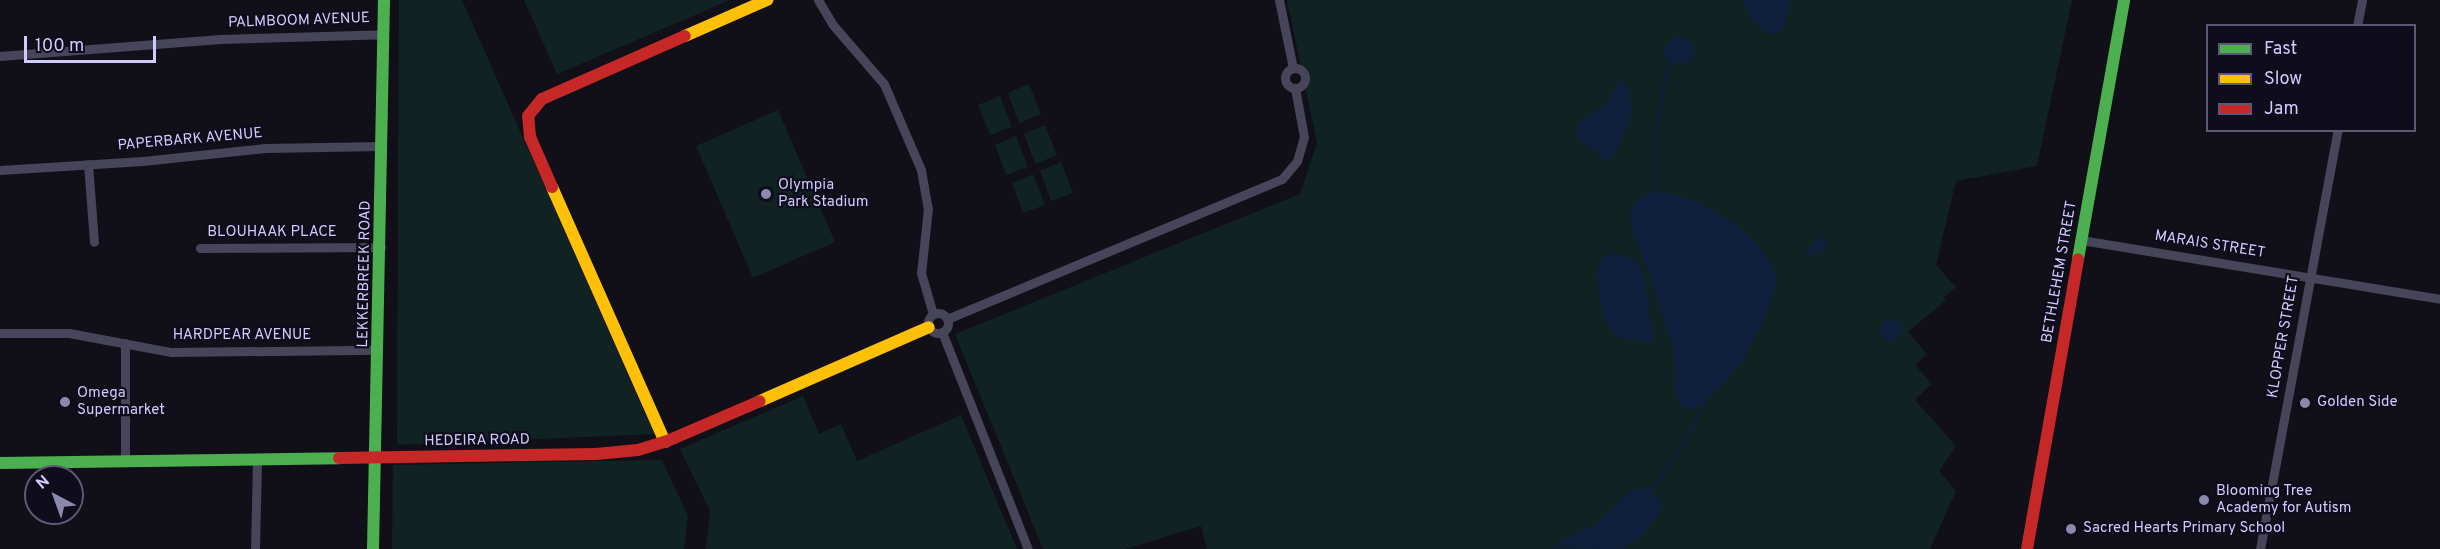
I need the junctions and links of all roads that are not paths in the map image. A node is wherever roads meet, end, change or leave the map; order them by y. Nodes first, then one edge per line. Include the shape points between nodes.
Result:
1 (384, 0) edge
2 (767, 0) edge
3 (818, 0) edge
4 (1279, 0) edge
5 (2124, 0) edge
6 (2362, 0) edge
7 (2357, 24) edge
8 (384, 34) junction
9 (0, 56) edge
10 (1293, 68) junction
11 (1295, 88) junction
12 (2338, 132) edge
13 (382, 146) junction
14 (88, 164) junction
15 (0, 170) edge
16 (2081, 240) junction
17 (94, 242) dead end
18 (200, 248) dead end
19 (381, 248) junction
20 (2311, 276) junction
21 (2440, 299) edge
22 (933, 314) junction
23 (947, 319) junction
24 (929, 327) junction
25 (942, 332) junction
26 (0, 333) edge
27 (125, 343) junction
28 (378, 350) junction
29 (665, 442) junction
30 (375, 457) junction
31 (257, 460) junction
32 (125, 461) junction
33 (0, 463) edge
34 (255, 549) edge
35 (373, 549) edge
36 (1028, 549) edge
37 (2027, 549) edge
38 (2260, 549) edge

1 - 8 street, LEKKERBREEK ROAD
2 - 29 street via 542,99 528,116 530,137
3 - 22 street via 832,25 884,84 921,170 928,208 921,273
4 - 10 street
5 - 16 street, BETHLEHEM STREET
6 - 7 street
8 - 9 street, PALMBOOM AVENUE via 220,39
8 - 13 street, LEKKERBREEK ROAD
10 - 11 street via 1285,81
10 - 11 street via 1305,77 1302,86
11 - 23 street via 1304,137 1297,161 1282,179
12 - 20 street, KLOPPER STREET
13 - 14 street, PAPERBARK AVENUE via 282,147
13 - 19 street, LEKKERBREEK ROAD
14 - 15 street, PAPERBARK AVENUE
14 - 17 street
16 - 20 street, MARAIS STREET
16 - 37 street, BETHLEHEM STREET
18 - 19 street, BLOUHAAK PLACE
19 - 28 street, LEKKERBREEK ROAD
20 - 21 street, MARAIS STREET
20 - 38 street, KLOPPER STREET
22 - 23 street via 940,313
22 - 24 street
23 - 25 street via 948,325
24 - 25 street
24 - 29 street, HEDEIRA ROAD
25 - 36 street
26 - 27 street, HARDPEAR AVENUE via 69,333
27 - 28 street, HARDPEAR AVENUE via 171,352
27 - 32 street
28 - 30 street, LEKKERBREEK ROAD
29 - 30 street, HEDEIRA ROAD via 638,450 596,454
30 - 31 street, HEDEIRA ROAD
30 - 35 street, LEKKERBREEK ROAD
31 - 32 street, HEDEIRA ROAD
31 - 34 street
32 - 33 street, HEDEIRA ROAD

